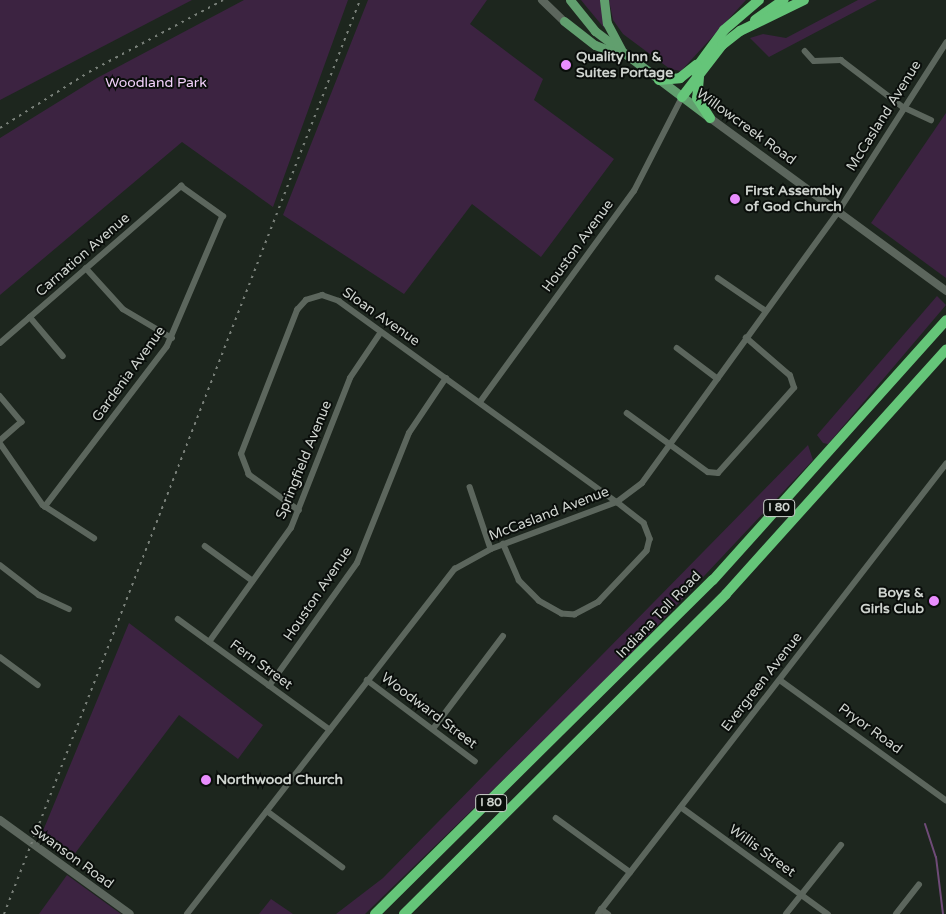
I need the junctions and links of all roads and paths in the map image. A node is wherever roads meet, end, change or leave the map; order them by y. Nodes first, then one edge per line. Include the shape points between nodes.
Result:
1 (542, 0) edge
2 (570, 0) edge
3 (604, 0) edge
4 (759, 0) edge
5 (774, 0) edge
6 (784, 0) edge
7 (804, 0) edge
8 (748, 9) junction
9 (564, 21) joint
10 (740, 31) junction
11 (946, 43) edge
12 (805, 51) dead end
13 (627, 58) junction
14 (701, 66) junction
15 (659, 80) junction
16 (682, 97) junction
17 (904, 107) junction
18 (710, 118) junction
19 (931, 120) dead end
20 (838, 212) junction
21 (223, 216) joint
22 (86, 268) junction
23 (718, 278) dead end
24 (946, 291) edge
25 (766, 311) junction
26 (30, 317) junction
27 (946, 320) edge
28 (381, 332) junction
29 (172, 338) junction
30 (746, 338) junction
31 (0, 343) edge
32 (677, 348) dead end
33 (946, 350) edge
34 (63, 356) dead end
35 (446, 378) junction
36 (718, 379) junction
37 (0, 396) edge
38 (480, 402) junction
39 (627, 413) dead end
40 (0, 442) edge
41 (670, 445) junction
42 (946, 464) edge
43 (470, 487) dead end
44 (617, 502) junction
45 (45, 507) junction
46 (298, 510) junction
47 (94, 538) dead end
48 (503, 544) junction
49 (205, 546) dead end
50 (491, 548) junction
51 (0, 565) edge
52 (253, 581) junction
53 (69, 609) dead end
54 (178, 619) dead end
55 (503, 636) dead end
56 (208, 642) junction
57 (0, 657) edge
58 (367, 680) junction
59 (780, 680) junction
60 (38, 685) dead end
61 (269, 686) junction
62 (432, 729) junction
63 (330, 730) junction
64 (475, 761) dead end
65 (946, 800) edge
66 (681, 808) junction
67 (267, 810) junction
68 (556, 818) dead end
69 (0, 820) edge
70 (840, 845) dead end
71 (342, 867) dead end
72 (630, 872) junction
73 (919, 885) dead end
74 (801, 895) junction
75 (599, 912) edge
76 (130, 914) edge
77 (187, 914) edge
78 (375, 914) edge
79 (404, 914) edge
80 (608, 914) edge
81 (786, 914) edge
82 (828, 914) edge
83 (896, 914) edge

1 - 9 main road
2 - 13 main road via 595,31
3 - 13 main road via 607,23
4 - 8 highway
5 - 8 highway
6 - 10 highway
7 - 10 highway
8 - 14 highway
9 - 13 main road via 595,45
10 - 14 highway
11 - 17 street, McCasland Avenue
12 - 17 street via 814,61 840,60
13 - 15 main road, Willowcreek Road
14 - 15 highway via 680,78
14 - 16 highway
14 - 18 highway via 696,94
15 - 16 main road, Willowcreek Road
16 - 18 main road, Willowcreek Road
16 - 38 street, Houston Avenue via 634,191
17 - 19 street
17 - 20 street, McCasland Avenue
18 - 20 main road, Willowcreek Road
20 - 24 main road, Willowcreek Road
20 - 25 street, McCasland Avenue
21 - 22 street, Carnation Avenue via 181,186
21 - 29 street, Gardenia Avenue
22 - 26 street, Carnation Avenue
22 - 29 street via 123,309
23 - 25 street
25 - 30 street, McCasland Avenue
26 - 31 street, Carnation Avenue
26 - 34 street
27 - 78 highway, Indiana Toll Road / I 80 via 713,580
28 - 35 street, Sloan Avenue
28 - 46 street, Springfield Avenue via 350,378
28 - 46 street, Sloan Avenue via 332,297 314,296 297,310 241,454 249,475
29 - 45 street, Gardenia Avenue
30 - 36 street, McCasland Avenue
30 - 41 street via 790,376 792,393 718,473 708,472
32 - 36 street
33 - 79 highway, I 80 via 726,594
35 - 38 street, Sloan Avenue
35 - 61 street, Houston Avenue via 409,433 357,563
36 - 41 street, McCasland Avenue
37 - 40 street via 22,422
38 - 44 street, Sloan Avenue
39 - 41 street
40 - 45 street
41 - 44 street, McCasland Avenue via 642,483
42 - 59 street, Evergreen Avenue
43 - 50 street
44 - 48 street, McCasland Avenue
44 - 48 street, Sloan Avenue via 644,523 649,548 589,611 562,614 539,601 519,581
45 - 47 street
46 - 52 street, Springfield Avenue
48 - 50 street, McCasland Avenue
49 - 52 street
50 - 58 street, McCasland Avenue via 455,569
51 - 53 street via 39,595
52 - 56 street, Springfield Avenue
54 - 56 street, Fern Street
55 - 62 street
56 - 61 street, Fern Street
57 - 60 street
58 - 62 street, Woodward Street
58 - 63 street, McCasland Avenue
59 - 65 street, Pryor Road
59 - 66 street, Evergreen Avenue
61 - 63 street, Fern Street
62 - 64 street, Woodward Street
63 - 67 street, McCasland Avenue
66 - 72 street, Evergreen Avenue
66 - 74 street, Willis Street
67 - 71 street
67 - 77 street, McCasland Avenue
68 - 72 street
69 - 76 main road, Swanson Road
70 - 74 street
72 - 75 street, Evergreen Avenue
73 - 83 street
74 - 81 street
74 - 82 street, Willis Street
75 - 80 street

